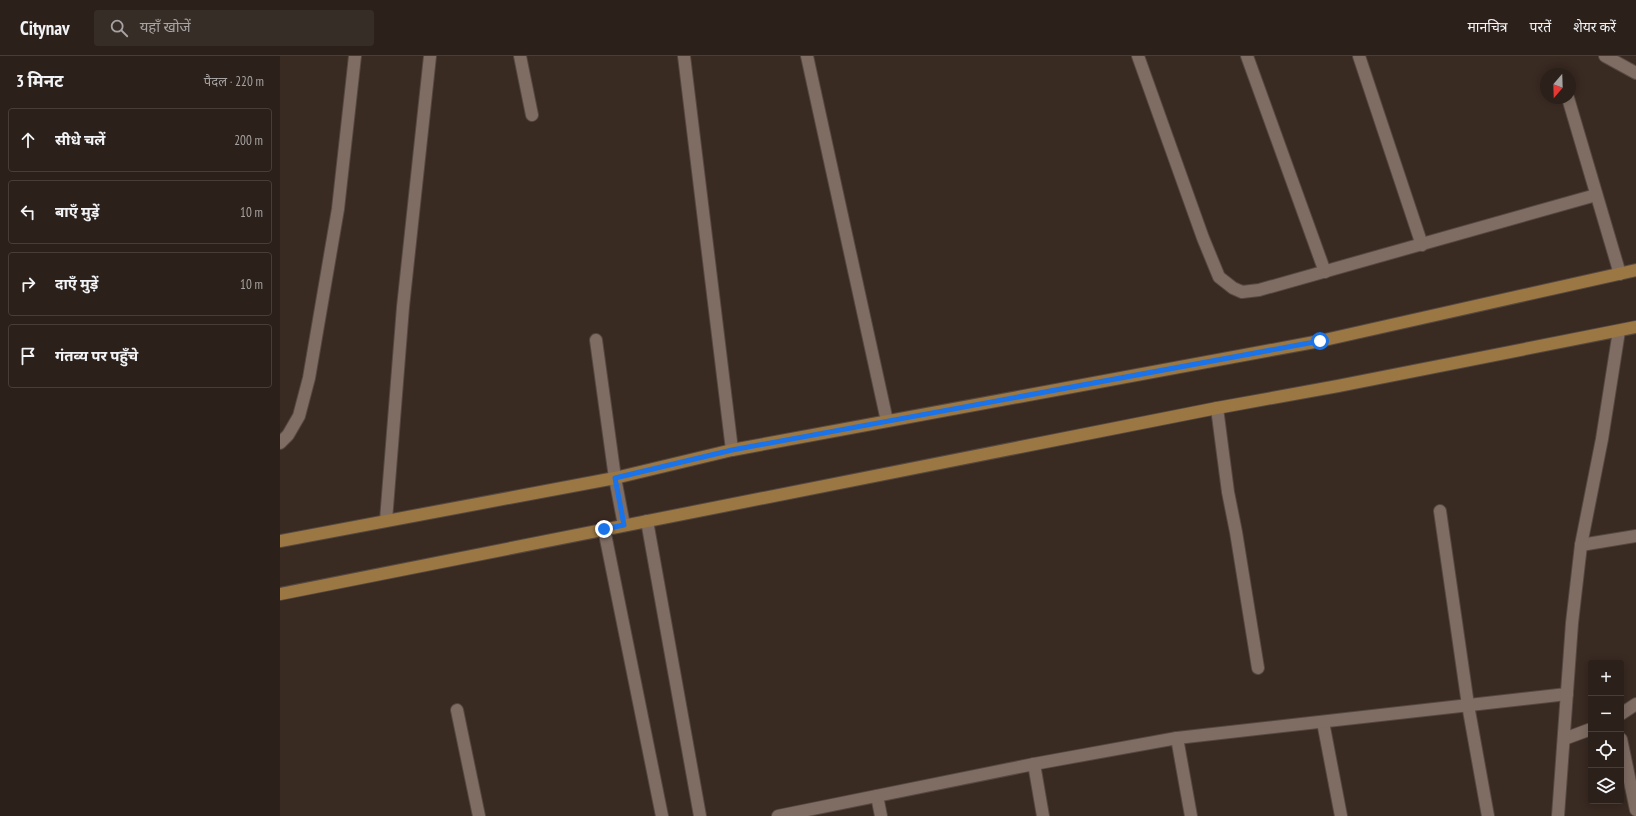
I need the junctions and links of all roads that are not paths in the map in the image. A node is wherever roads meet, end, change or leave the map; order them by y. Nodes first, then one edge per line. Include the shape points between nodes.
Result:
1 (355, 56) edge
2 (430, 56) edge
3 (520, 56) edge
4 (684, 56) edge
5 (807, 56) edge
6 (1138, 56) edge
7 (1247, 56) edge
8 (1359, 56) edge
9 (1605, 56) edge
10 (1636, 73) edge
11 (1570, 104) edge
12 (532, 115) dead end
13 (1596, 195) junction
14 (1422, 245) junction
15 (1636, 270) edge
16 (1325, 272) junction
17 (1620, 274) junction
18 (1636, 327) edge
19 (1618, 331) junction
20 (596, 340) dead end
21 (1217, 408) junction
22 (887, 421) junction
23 (280, 443) edge
24 (732, 450) junction
25 (615, 478) junction
26 (1440, 511) dead end
27 (386, 520) junction
28 (647, 521) junction
29 (624, 525) junction
30 (604, 529) junction
31 (1636, 536) edge
32 (280, 541) edge
33 (1581, 545) junction
34 (280, 594) edge
35 (1258, 668) dead end
36 (1567, 694) junction
37 (1636, 704) edge
38 (1468, 705) junction
39 (457, 710) dead end
40 (1624, 712) edge
41 (1323, 722) junction
42 (1588, 730) edge
43 (1177, 738) junction
44 (1564, 739) junction
45 (1624, 753) edge
46 (1034, 764) junction
47 (877, 796) junction
48 (1636, 810) edge
49 (479, 816) edge
50 (662, 816) edge
51 (700, 816) edge
52 (778, 816) edge
53 (881, 816) edge
54 (1043, 816) edge
55 (1191, 816) edge
56 (1341, 816) edge
57 (1488, 816) edge
58 (1558, 816) edge

1 - 23 street via 338,209 309,378 299,416
2 - 27 street via 403,307
3 - 12 street
4 - 24 street
5 - 22 street
6 - 16 street via 1219,277 1232,288 1242,292 1259,290
7 - 16 street
8 - 14 street
9 - 10 street
11 - 13 street
13 - 14 street
13 - 17 street
14 - 16 street
15 - 17 main road
17 - 22 main road via 1320,341
18 - 19 main road
19 - 21 main road
19 - 33 street via 1602,439
20 - 25 street
21 - 28 main road
21 - 35 street via 1228,492
22 - 24 main road
24 - 25 main road
25 - 27 main road
25 - 29 street
26 - 38 street
27 - 32 main road
28 - 29 main road
28 - 51 street
29 - 30 main road
30 - 34 main road
30 - 50 street
31 - 33 street
33 - 36 street
36 - 38 street
36 - 44 street
37 - 40 street
38 - 41 street
38 - 57 street
39 - 49 street
41 - 43 street
41 - 56 street
42 - 44 street
43 - 46 street
43 - 55 street
44 - 58 street
45 - 48 street
46 - 47 street
46 - 54 street
47 - 52 street
47 - 53 street

